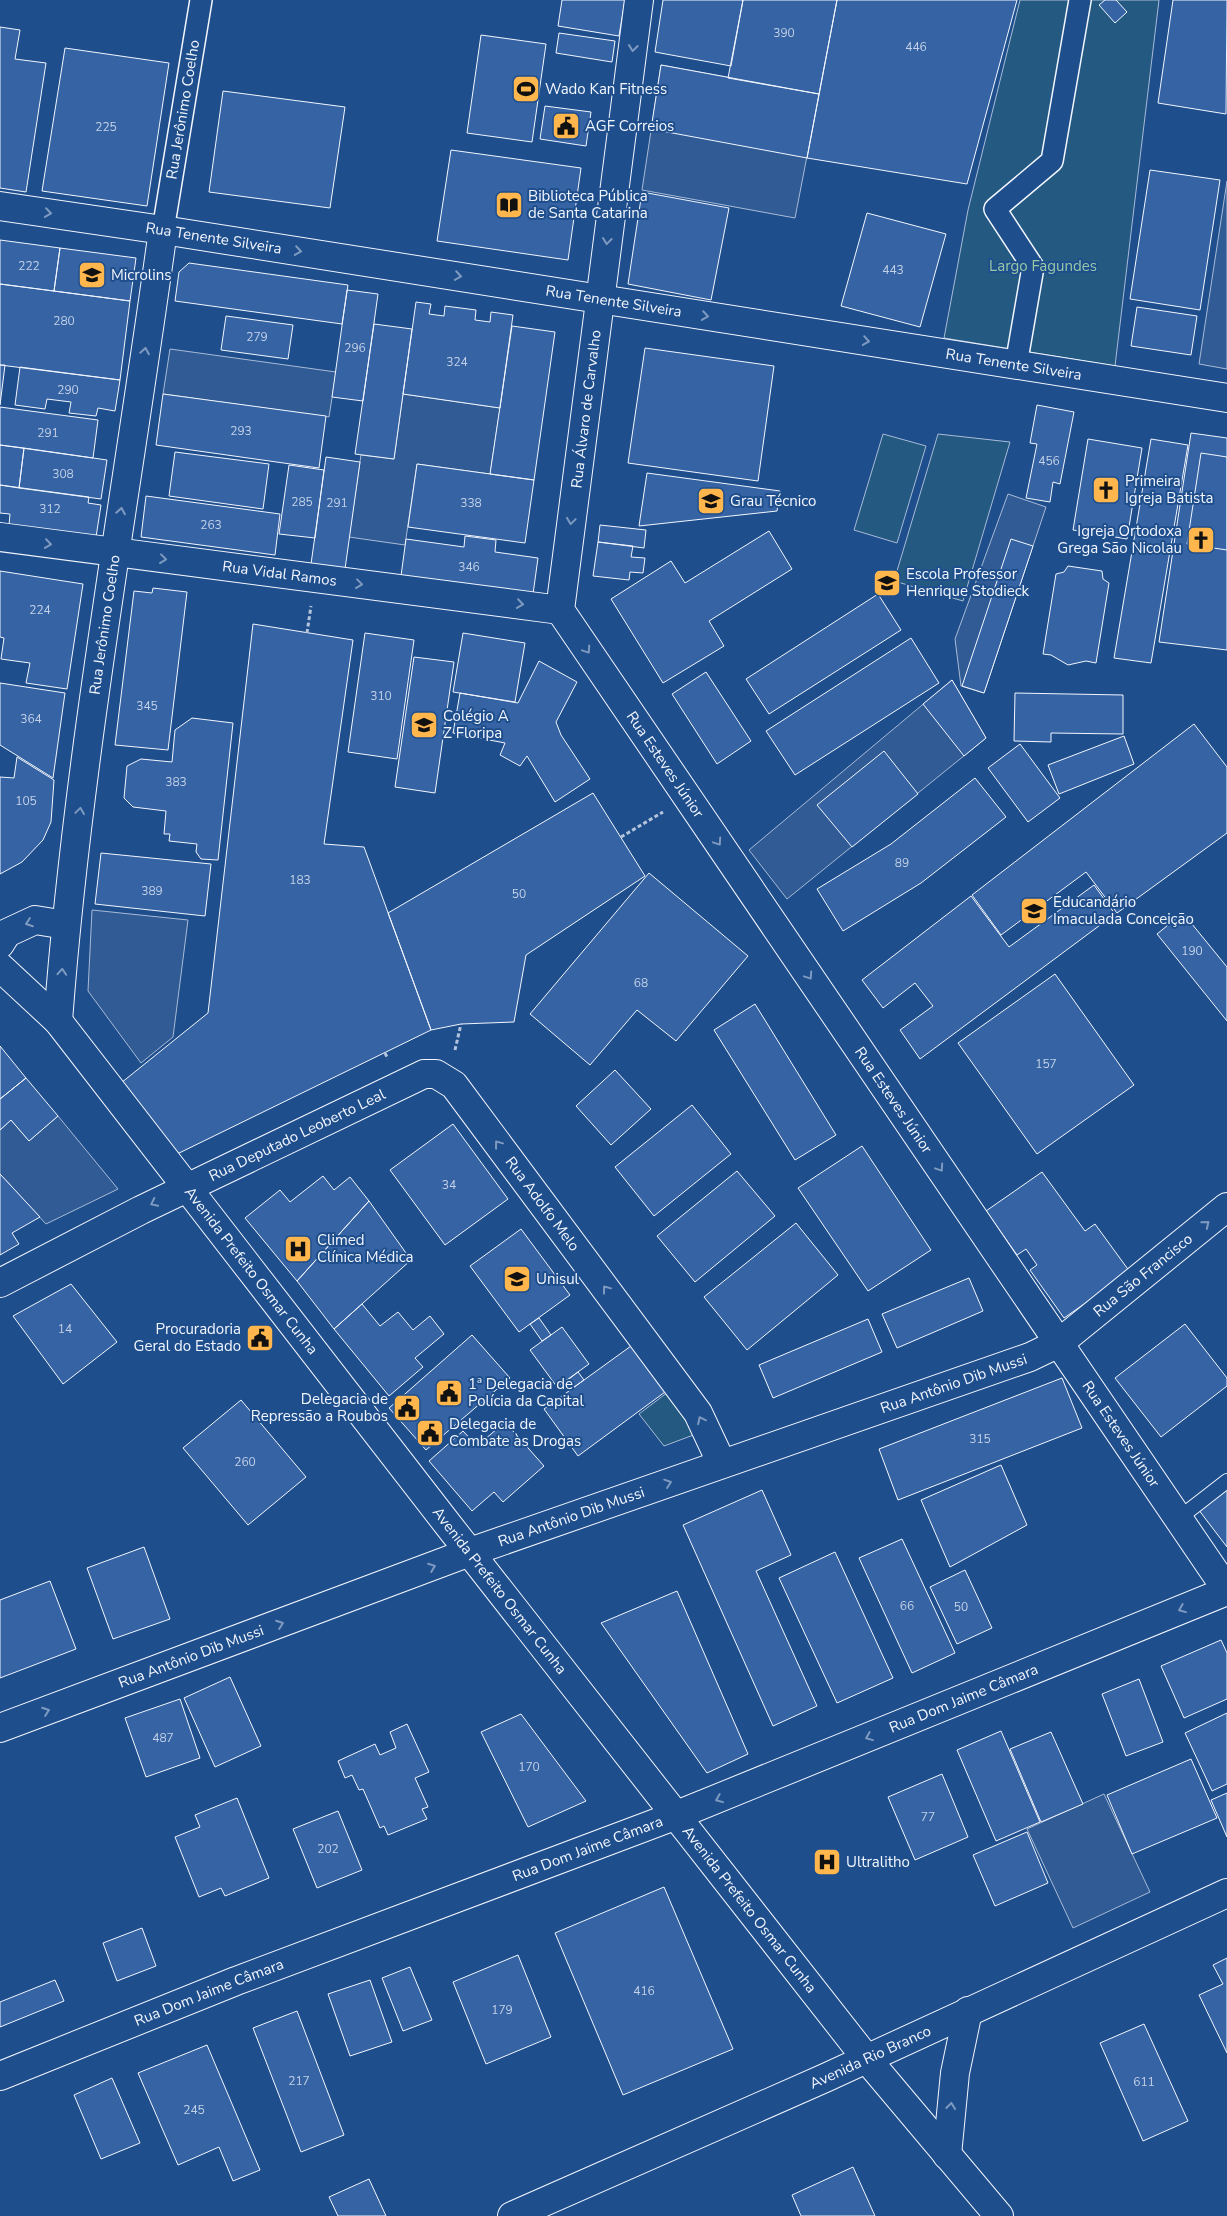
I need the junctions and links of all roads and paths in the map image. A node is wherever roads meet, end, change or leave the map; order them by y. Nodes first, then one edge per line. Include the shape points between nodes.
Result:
1 (201, 0) edge
2 (639, 0) edge
3 (1080, 0) edge
4 (0, 206) edge
5 (164, 224) junction
6 (600, 299) junction
7 (1016, 365) junction
8 (1227, 398) edge
9 (0, 537) edge
10 (115, 552) junction
11 (560, 610) junction
12 (687, 797) junction
13 (621, 837) dead end
14 (66, 925) junction
15 (0, 944) edge
16 (0, 967) edge
17 (58, 1021) junction
18 (461, 1024) dead end
19 (445, 1067) junction
20 (187, 1188) junction
21 (1227, 1208) edge
22 (0, 1283) edge
23 (1059, 1343) junction
24 (722, 1464) junction
25 (1227, 1481) edge
26 (1178, 1519) junction
27 (470, 1552) junction
28 (1227, 1591) edge
29 (0, 1728) edge
30 (677, 1815) junction
31 (1227, 1893) edge
32 (968, 2011) junction
33 (866, 2058) junction
34 (0, 2076) edge
35 (948, 2155) junction
36 (512, 2216) edge
37 (999, 2216) edge

1 - 5 street, Rua Jerônimo Coelho
2 -> 6 street, Rua Álvaro de Carvalho
3 - 7 street via 1052,161 995,209 1033,267
4 -> 5 street, Rua Tenente Silveira
5 -> 6 street, Rua Tenente Silveira
10 -> 5 street, Rua Jerônimo Coelho
6 -> 7 street, Rua Tenente Silveira
6 -> 11 street, Rua Álvaro de Carvalho
7 - 8 street, Rua Tenente Silveira
9 -> 10 street, Rua Vidal Ramos
10 -> 11 street, Rua Vidal Ramos
14 -> 10 street, Rua Jerônimo Coelho
11 -> 12 street, Rua Esteves Júnior
12 - 13 path
12 -> 23 street, Rua Esteves Júnior
14 -> 15 street via 35,920 7,933
17 -> 14 street, Rua Jerônimo Coelho
16 - 17 street, Avenida Prefeito Osmar Cunha
17 - 20 street, Avenida Prefeito Osmar Cunha
18 - 19 path
19 - 20 street, Rua Deputado Leoberto Leal via 424,1074
24 -> 19 street, Rua Adolfo Melo via 692,1405 454,1085
20 -> 22 street, Rua Deputado Leoberto Leal
20 - 27 street, Avenida Prefeito Osmar Cunha
23 -> 21 street, Rua São Francisco
23 - 24 street, Rua Antônio Dib Mussi via 1030,1357
23 - 26 street, Rua Esteves Júnior
27 -> 24 street, Rua Antônio Dib Mussi
25 - 26 lane
26 - 28 street, Rua Esteves Júnior
29 -> 27 street, Rua Antônio Dib Mussi
27 - 30 street, Avenida Prefeito Osmar Cunha
28 -> 30 street, Rua Dom Jaime Câmara
30 - 33 street, Avenida Prefeito Osmar Cunha
30 - 34 street, Rua Dom Jaime Câmara via 236,1980
31 - 32 street, Avenida Rio Branco
32 - 33 street, Avenida Rio Branco
35 -> 32 street via 955,2072
33 - 35 street, Avenida Prefeito Osmar Cunha
33 - 36 street, Avenida Rio Branco
35 - 37 street, Avenida Prefeito Osmar Cunha

